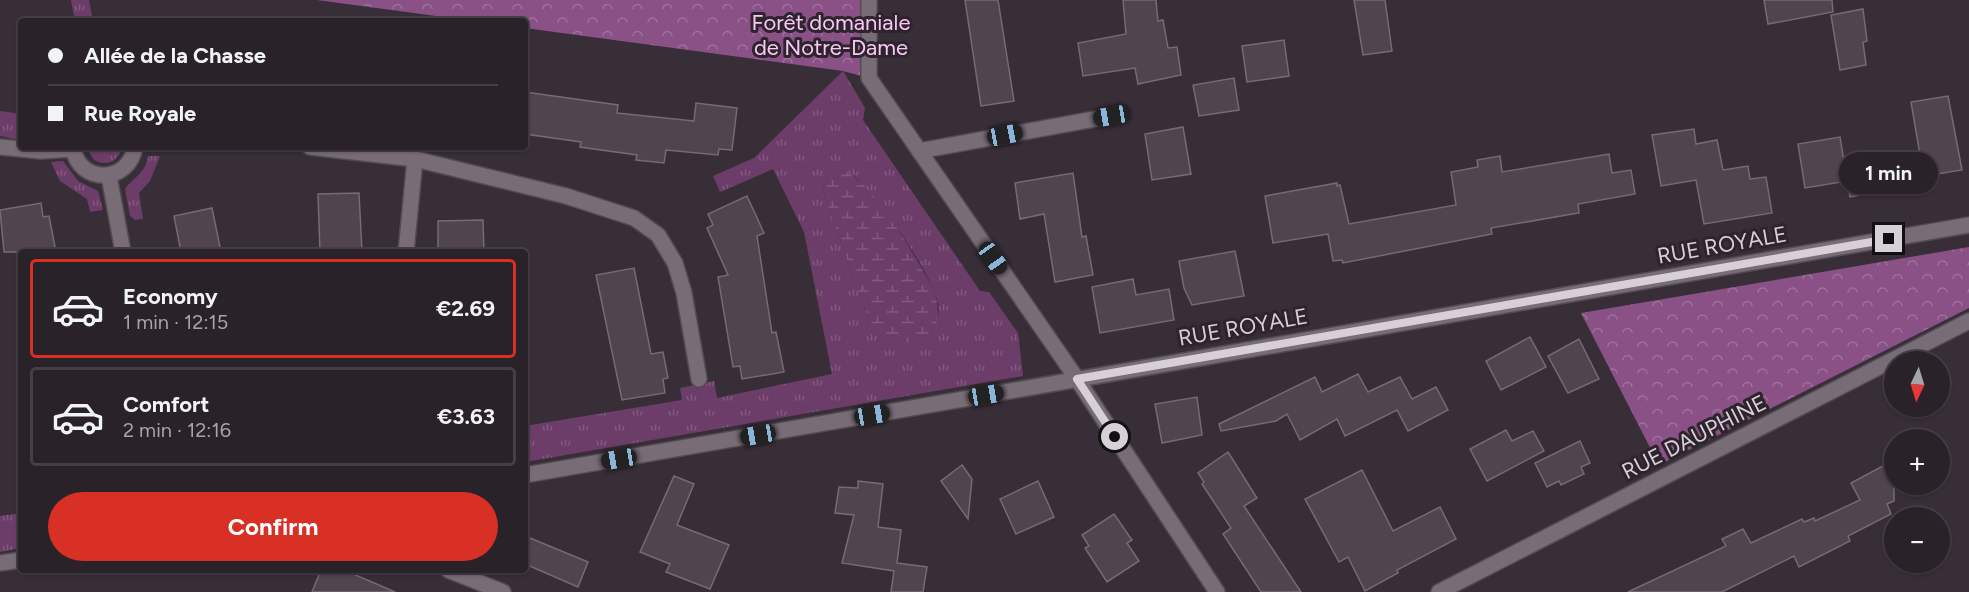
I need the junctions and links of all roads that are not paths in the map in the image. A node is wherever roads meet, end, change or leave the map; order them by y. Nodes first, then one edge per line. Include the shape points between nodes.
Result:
1 (869, 0) edge
2 (1111, 116) dead end
3 (0, 147) edge
4 (18, 149) edge
5 (31, 150) edge
6 (52, 150) edge
7 (74, 150) edge
8 (134, 150) edge
9 (336, 150) edge
10 (919, 151) junction
11 (415, 159) junction
12 (109, 176) junction
13 (1969, 225) edge
14 (122, 249) edge
15 (406, 249) edge
16 (1969, 321) edge
17 (699, 379) dead end
18 (1077, 379) junction
19 (528, 474) edge
20 (18, 560) edge
21 (0, 563) edge
22 (456, 573) edge
23 (503, 592) edge
24 (1216, 592) edge
25 (1439, 592) edge

1 - 10 street via 869,78
2 - 10 street
3 - 4 street
5 - 6 street
7 - 12 street via 76,159 90,173
8 - 12 street via 128,166
9 - 11 street
10 - 18 street
11 - 15 street
11 - 17 street via 566,196 634,218 658,235 675,263 681,283
12 - 14 street
13 - 18 street, RUE ROYALE
16 - 25 street, RUE DAUPHINE
18 - 19 street, RUE ROYALE
18 - 24 street
20 - 21 street
22 - 23 street

